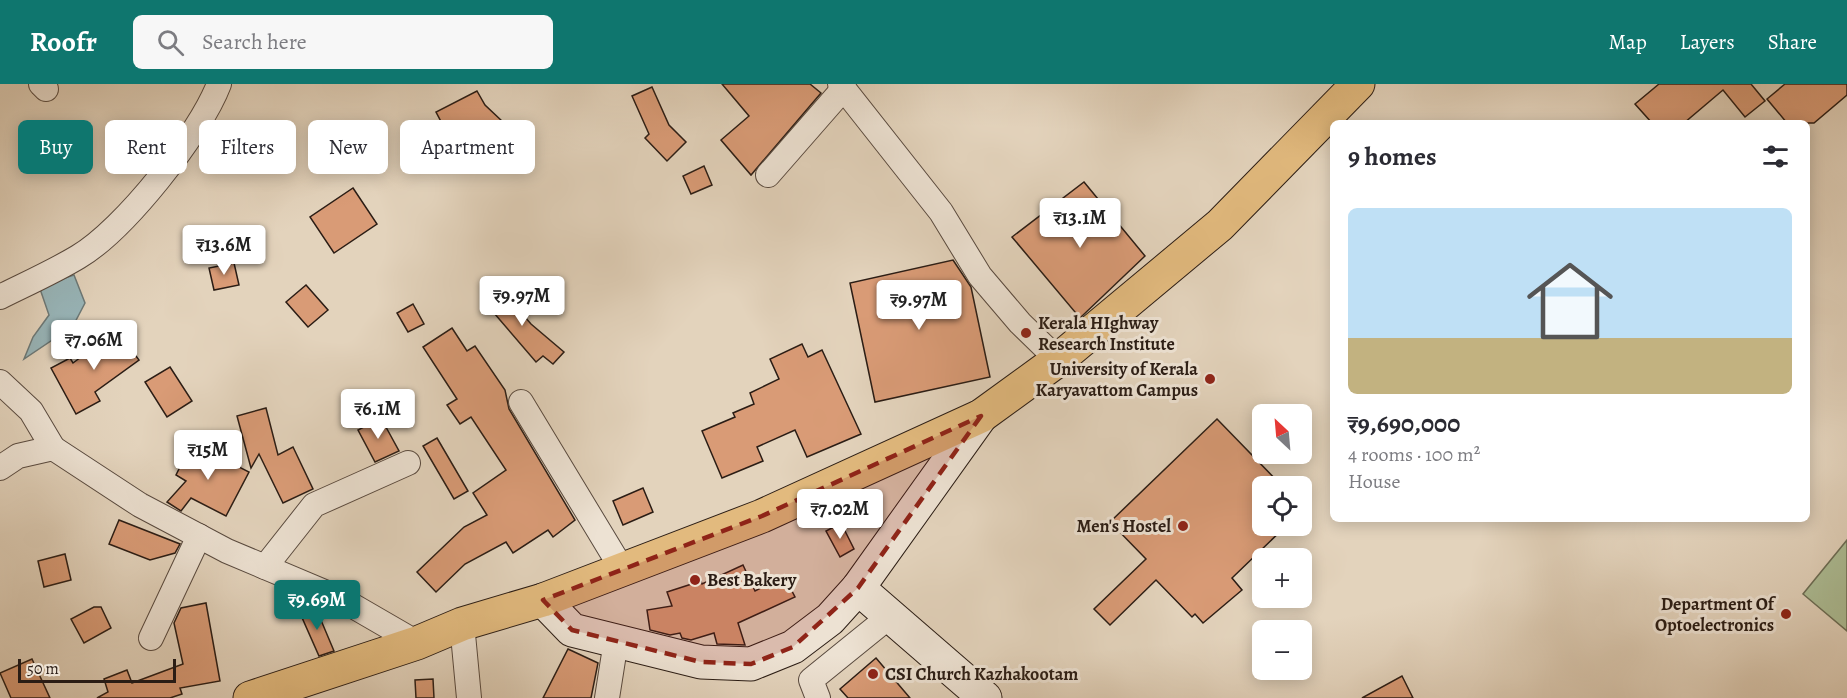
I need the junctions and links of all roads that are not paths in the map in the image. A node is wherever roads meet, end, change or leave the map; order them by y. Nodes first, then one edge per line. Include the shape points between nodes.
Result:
1 (219, 84) edge
2 (1359, 84) edge
3 (842, 86) edge
4 (768, 175) dead end
5 (0, 297) edge
6 (1058, 360) junction
7 (0, 381) edge
8 (521, 402) dead end
9 (981, 416) junction
10 (53, 448) junction
11 (408, 463) dead end
12 (0, 468) edge
13 (199, 536) junction
14 (265, 567) junction
15 (622, 569) junction
16 (858, 588) junction
17 (543, 600) junction
18 (890, 616) junction
19 (462, 624) junction
20 (151, 638) dead end
21 (616, 641) junction
22 (417, 643) junction
23 (250, 698) edge
24 (469, 698) edge
25 (608, 698) edge
26 (818, 698) edge
27 (985, 698) edge

1 - 5 street via 163,173 112,230 79,256
2 - 6 main road via 1220,225
3 - 4 street
3 - 6 street via 941,212 980,276
6 - 9 main road
7 - 10 street via 31,411
8 - 15 street
9 - 15 main road via 762,516
9 - 16 main road
10 - 12 street via 18,456
10 - 13 street via 140,505
11 - 14 street via 314,505
13 - 14 street
13 - 20 street
14 - 22 street via 341,599
15 - 17 main road
16 - 18 main road
16 - 21 main road via 830,619 793,647 751,664 701,662
17 - 19 main road
17 - 21 main road via 572,630
18 - 26 street via 811,680
18 - 27 main road
19 - 22 main road
19 - 24 street
21 - 25 street
22 - 23 main road

